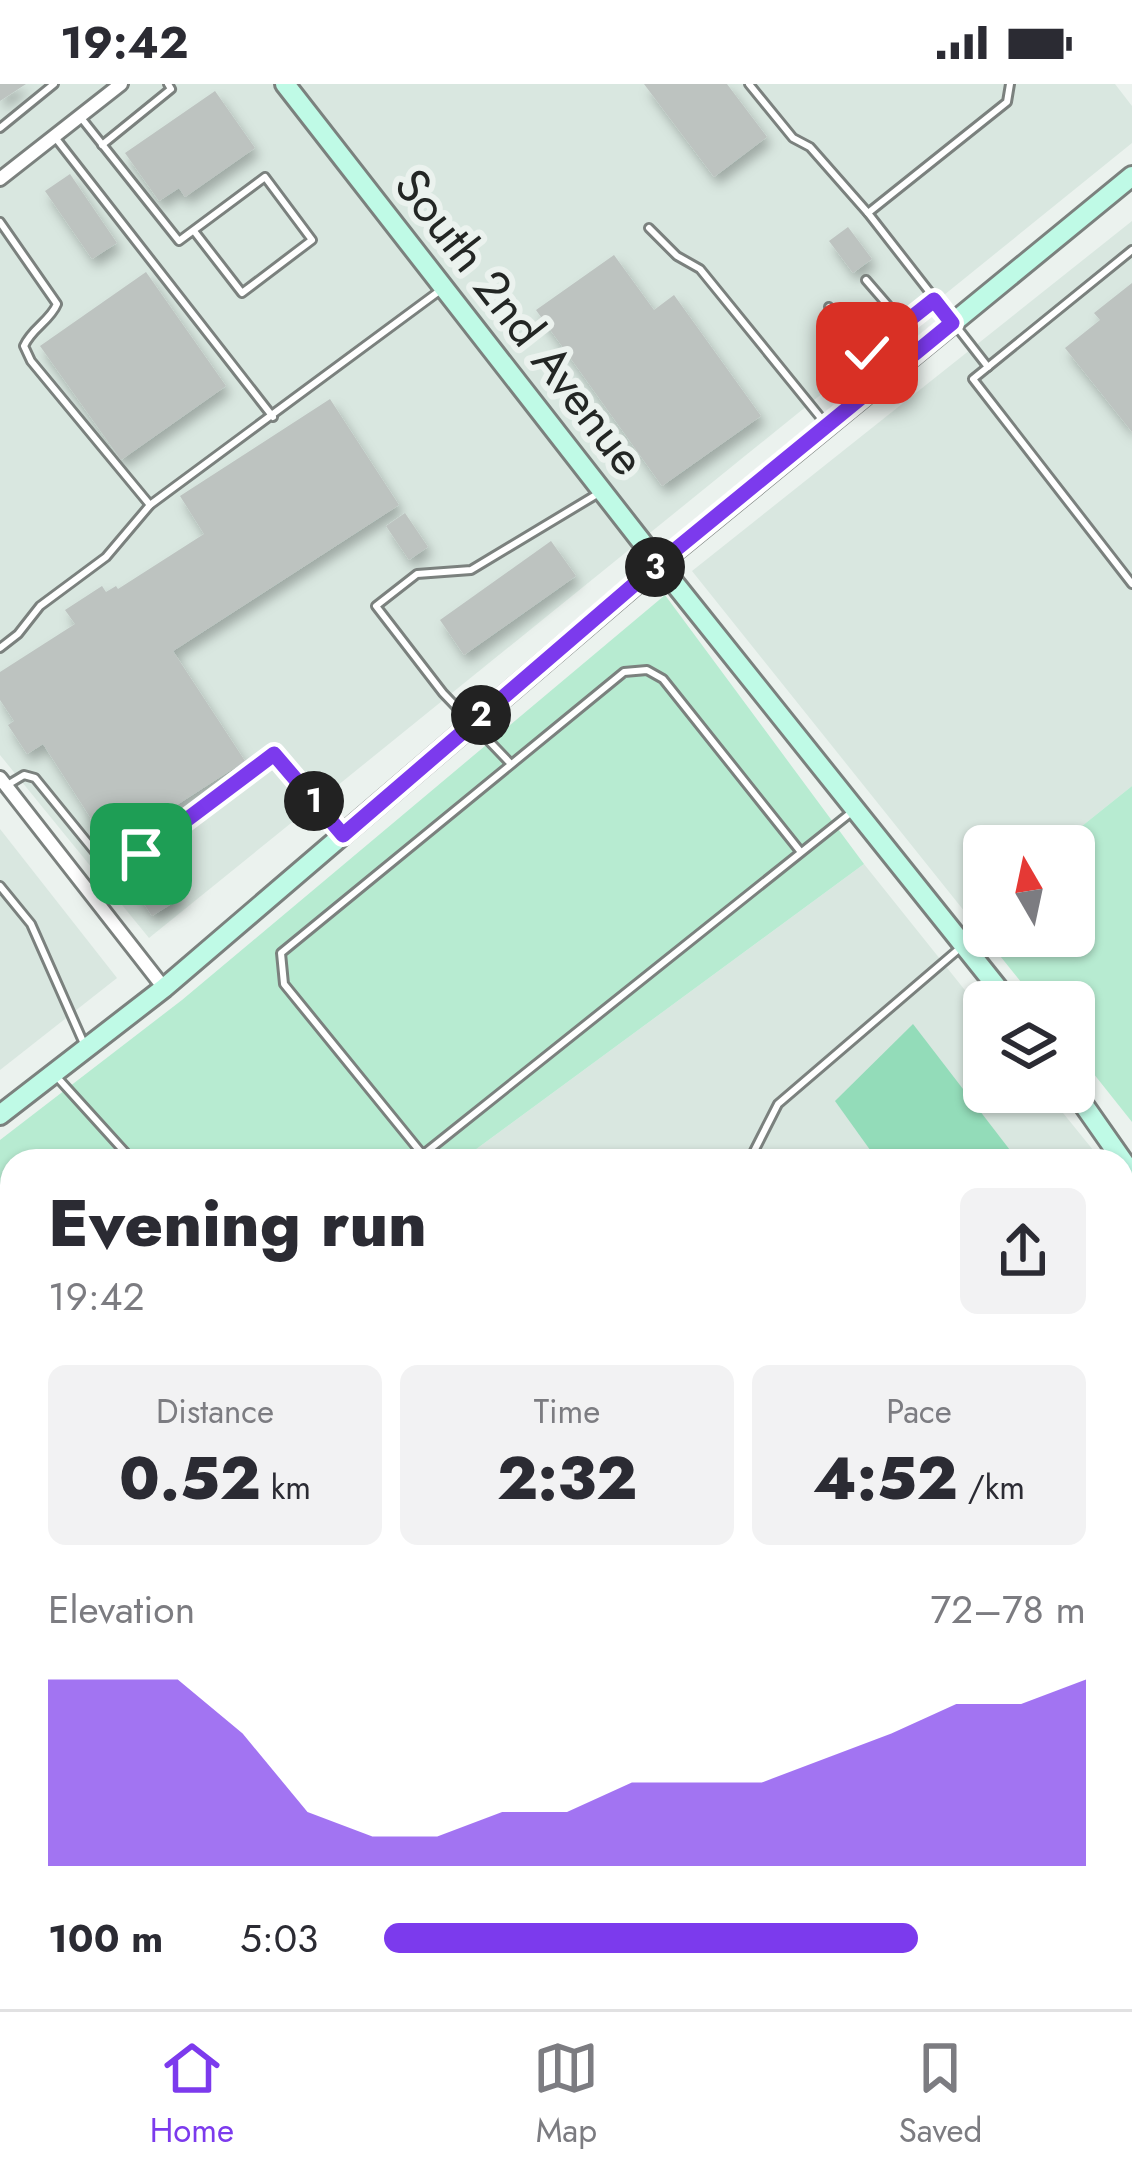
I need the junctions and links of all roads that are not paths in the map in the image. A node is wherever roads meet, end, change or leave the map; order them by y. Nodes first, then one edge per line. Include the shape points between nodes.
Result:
1 (54, 84) edge
2 (121, 84) edge
3 (168, 84) edge
4 (285, 84) edge
5 (749, 84) edge
6 (1010, 84) edge
7 (80, 116) junction
8 (0, 128) edge
9 (54, 136) junction
10 (103, 145) junction
11 (1132, 176) edge
12 (0, 179) edge
13 (868, 213) junction
14 (0, 222) edge
15 (650, 229) dead end
16 (194, 231) junction
17 (1132, 250) edge
18 (866, 280) dead end
19 (443, 287) junction
20 (934, 300) junction
21 (829, 307) dead end
22 (952, 323) junction
23 (904, 324) junction
24 (988, 367) junction
25 (273, 417) junction
26 (828, 426) junction
27 (602, 491) junction
28 (150, 506) junction
29 (658, 564) junction
30 (1132, 584) edge
31 (0, 649) edge
32 (472, 723) junction
33 (511, 764) junction
34 (3, 782) edge
35 (855, 809) junction
36 (343, 835) junction
37 (800, 851) junction
38 (113, 874) junction
39 (0, 886) edge
40 (89, 892) junction
41 (963, 945) joint
42 (973, 957) edge
43 (992, 981) edge
44 (164, 988) junction
45 (86, 1048) junction
46 (54, 1073) junction
47 (1089, 1113) edge
48 (0, 1114) edge
49 (122, 1149) edge
50 (418, 1149) edge
51 (428, 1149) edge
52 (755, 1149) edge
53 (1115, 1149) edge

1 - 8 lane
2 - 7 street
3 - 10 lane
4 - 19 street, South 2nd Avenue
5 - 13 lane
6 - 13 lane via 1007,102
7 - 9 street
7 - 10 lane
9 - 12 street
9 - 25 lane
10 - 16 lane via 179,241
11 - 22 street
13 - 20 lane
14 - 28 lane via 57,304 31,332 31,361
15 - 26 lane via 700,268
16 - 16 lane via 266,178 312,240 242,293
17 - 24 lane
18 - 23 lane
19 - 25 lane
19 - 27 street, South 2nd Avenue
20 - 22 lane
20 - 23 lane
21 - 23 lane via 867,353
22 - 24 lane
22 - 26 street
24 - 30 lane via 973,380
25 - 28 lane
26 - 29 street
27 - 29 street, South 2nd Avenue
27 - 32 lane via 471,570 417,574 376,606
28 - 31 lane via 106,557 40,606
29 - 32 street
29 - 35 street, South 2nd Avenue
32 - 33 lane
32 - 36 street
33 - 37 lane via 624,672 647,670 663,679
33 - 50 lane via 281,953 284,984
34 - 38 lane via 35,778
34 - 40 street
35 - 37 lane
35 - 41 street, South 2nd Avenue
36 - 38 lane via 274,754
36 - 44 street
37 - 51 lane
38 - 40 lane
39 - 45 lane via 31,924
40 - 44 street
41 - 52 lane via 778,1104
42 - 43 street, South 2nd Avenue
44 - 45 street
45 - 46 street
46 - 48 street
46 - 49 lane
47 - 53 street

